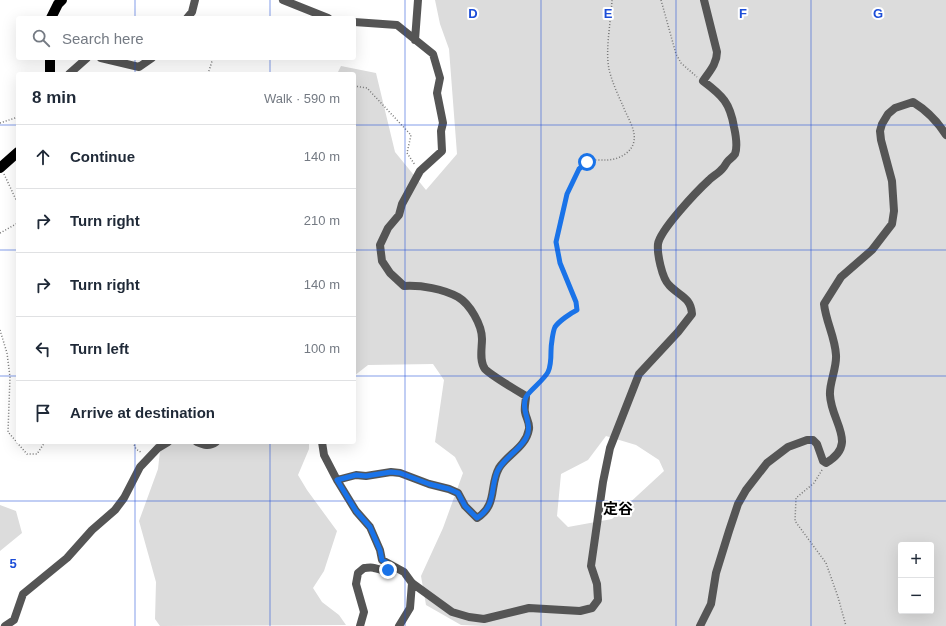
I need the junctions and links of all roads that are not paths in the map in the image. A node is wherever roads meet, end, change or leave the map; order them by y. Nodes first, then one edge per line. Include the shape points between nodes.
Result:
1 (62, 0) edge
2 (195, 0) edge
3 (283, 0) edge
4 (418, 0) edge
5 (704, 0) edge
6 (52, 16) edge
7 (189, 16) edge
8 (323, 16) edge
9 (356, 22) edge
10 (414, 40) junction
11 (50, 60) edge
12 (85, 60) edge
13 (109, 60) edge
14 (149, 60) edge
15 (50, 72) edge
16 (72, 72) edge
17 (946, 135) edge
18 (16, 154) edge
19 (0, 168) edge
20 (165, 444) edge
21 (202, 444) edge
22 (213, 444) edge
23 (322, 444) edge
24 (337, 480) junction
25 (392, 566) junction
26 (412, 583) junction
27 (5, 626) edge
28 (360, 626) edge
29 (399, 626) edge
30 (700, 626) edge

1 - 6 main road
2 - 7 street
3 - 8 street
4 - 10 street
5 - 26 street via 717,57 703,81 718,93 729,107 737,140 734,155 682,208 658,244 664,276 668,284 688,300 692,314 639,374 610,448 591,566 597,584 598,600 592,608 580,611 528,608 484,619 452,612
9 - 10 street via 397,25
10 - 24 street via 433,54 440,78 437,93 443,123 442,151 420,171 398,215 388,228 380,245 382,261 404,286 435,289 459,298 469,309 478,322 482,337 481,359 485,369 526,396 525,411 529,428 527,437 500,467 491,502 477,518 465,506 458,493 400,473 356,475
11 - 15 main road
12 - 16 street
13 - 14 street via 138,67
17 - 30 street via 930,116 913,102 895,108 882,124 880,131 892,181 892,224 872,250 841,277 824,304 836,357 830,394 842,437 842,448 838,456 826,463 813,440 788,448 767,464 746,490 731,525 716,574 711,604
18 - 19 main road
20 - 27 street via 140,467 115,510 92,530 67,558 23,594 14,620
21 - 22 street
23 - 24 street via 324,455
24 - 25 street via 356,511 370,527 382,560
25 - 26 street via 404,572
25 - 28 street via 382,571 364,568 358,573 356,584 364,612
26 - 29 street via 410,608

